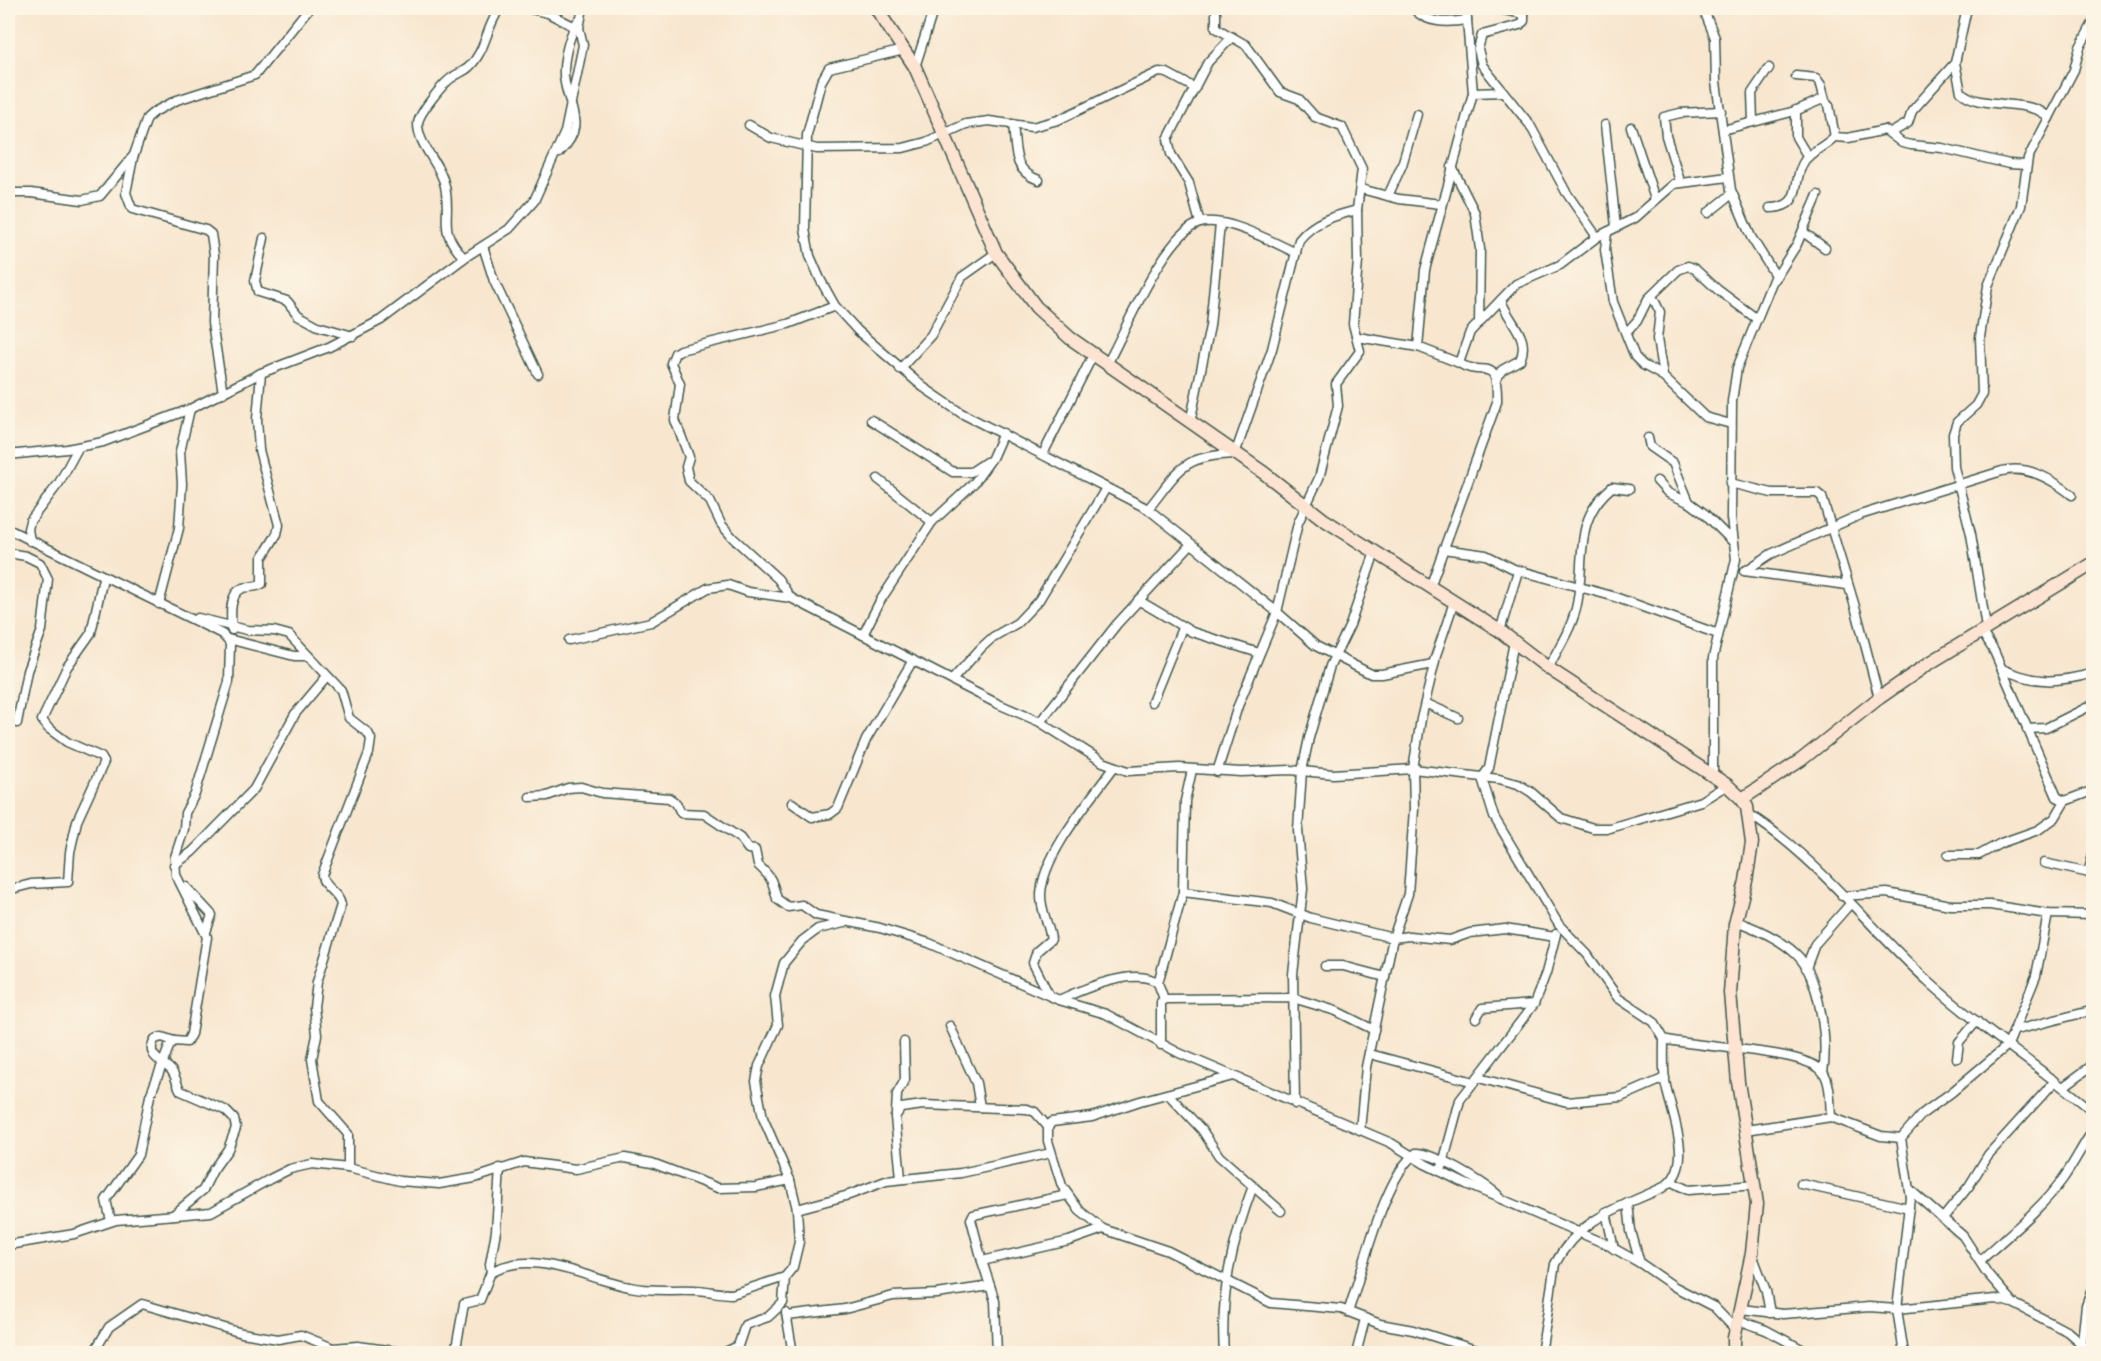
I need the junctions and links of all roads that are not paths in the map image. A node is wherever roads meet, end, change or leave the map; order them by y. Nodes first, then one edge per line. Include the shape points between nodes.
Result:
1 (309, 8) edge
2 (500, 8) edge
3 (526, 8) edge
4 (876, 8) edge
5 (934, 8) edge
6 (1216, 8) edge
7 (1413, 8) edge
8 (1466, 8) edge
9 (1494, 8) edge
10 (1703, 8) edge
11 (1967, 8) edge
12 (582, 11) edge
13 (1524, 11) edge
14 (1467, 20) junction
15 (2094, 21) edge
16 (574, 27) junction
17 (1232, 37) junction
18 (904, 50) junction
19 (1955, 63) junction
20 (915, 67) junction
21 (1769, 68) dead end
22 (1796, 76) dead end
23 (1195, 88) junction
24 (1503, 92) junction
25 (1473, 93) junction
26 (1825, 100) junction
27 (572, 103) junction
28 (1796, 110) junction
29 (1721, 111) junction
30 (1417, 114) dead end
31 (2049, 118) junction
32 (1753, 121) junction
33 (1013, 124) junction
34 (749, 125) dead end
35 (1605, 125) dead end
36 (1631, 127) dead end
37 (1723, 130) junction
38 (945, 132) junction
39 (1892, 133) junction
40 (1835, 136) junction
41 (806, 147) junction
42 (134, 155) junction
43 (1808, 157) junction
44 (2026, 165) junction
45 (1452, 167) junction
46 (1728, 177) junction
47 (1039, 180) dead end
48 (1680, 181) junction
49 (1361, 189) junction
50 (8, 193) edge
51 (1732, 194) junction
52 (1818, 195) dead end
53 (1388, 196) junction
54 (1655, 199) junction
55 (1441, 204) junction
56 (1770, 208) dead end
57 (1358, 210) junction
58 (1708, 213) dead end
59 (1200, 223) junction
60 (1220, 224) junction
61 (1616, 227) junction
62 (1607, 232) junction
63 (1803, 232) junction
64 (1598, 237) junction
65 (264, 238) dead end
66 (483, 246) junction
67 (1825, 248) dead end
68 (996, 253) junction
69 (1296, 253) junction
70 (464, 258) junction
71 (1775, 279) junction
72 (1652, 296) junction
73 (1501, 300) junction
74 (836, 306) junction
75 (1757, 319) junction
76 (1479, 323) junction
77 (1626, 333) junction
78 (353, 336) junction
79 (1358, 337) junction
80 (1418, 347) junction
81 (1093, 355) junction
82 (1459, 363) junction
83 (1107, 364) junction
84 (900, 369) junction
85 (261, 373) junction
86 (537, 374) dead end
87 (1663, 376) junction
88 (1496, 379) junction
89 (223, 393) junction
90 (190, 410) junction
91 (871, 420) dead end
92 (1190, 423) junction
93 (1731, 424) junction
94 (1003, 433) junction
95 (1648, 438) dead end
96 (78, 448) junction
97 (8, 454) edge
98 (1043, 454) junction
99 (1235, 454) junction
100 (992, 458) junction
101 (878, 479) dead end
102 (1657, 481) dead end
103 (1730, 483) junction
104 (1957, 483) junction
105 (1107, 488) junction
106 (1629, 489) dead end
107 (2072, 495) dead end
108 (1689, 502) junction
109 (1306, 506) junction
110 (1148, 509) junction
111 (932, 522) junction
112 (1832, 527) junction
113 (8, 529) edge
114 (30, 541) junction
115 (1734, 542) junction
116 (1191, 544) junction
117 (1443, 549) junction
118 (1375, 552) junction
119 (8, 553) edge
120 (2094, 563) edge
121 (1518, 571) junction
122 (1745, 571) junction
123 (1735, 572) junction
124 (103, 578) junction
125 (1847, 585) junction
126 (1430, 587) junction
127 (1579, 587) junction
128 (791, 598) junction
129 (1138, 600) junction
130 (1454, 602) junction
131 (159, 604) junction
132 (1277, 612) junction
133 (183, 615) junction
134 (231, 627) junction
135 (1182, 628) junction
136 (1984, 629) junction
137 (1500, 631) junction
138 (1718, 634) junction
139 (862, 635) junction
140 (230, 639) junction
141 (569, 640) dead end
142 (1515, 642) junction
143 (1259, 653) junction
144 (1336, 654) junction
145 (307, 656) junction
146 (914, 660) junction
147 (1435, 660) junction
148 (1548, 668) junction
149 (2002, 669) junction
150 (2094, 673) edge
151 (327, 676) junction
152 (952, 680) junction
153 (1878, 698) junction
154 (1152, 702) dead end
155 (1425, 703) junction
156 (2094, 704) edge
157 (1458, 718) dead end
158 (1040, 722) junction
159 (17, 723) dead end
160 (2027, 729) junction
161 (1114, 767) junction
162 (1191, 770) junction
163 (1413, 770) junction
164 (1302, 771) junction
165 (1217, 772) junction
166 (1713, 776) junction
167 (1482, 778) junction
168 (1727, 785) junction
169 (2094, 790) edge
170 (530, 796) dead end
171 (1742, 799) junction
172 (2065, 801) junction
173 (792, 803) dead end
174 (1750, 815) junction
175 (2094, 852) edge
176 (1948, 855) dead end
177 (2044, 863) dead end
178 (174, 865) junction
179 (2091, 873) edge
180 (180, 882) junction
181 (8, 890) edge
182 (1184, 892) junction
183 (1842, 896) junction
184 (1850, 904) junction
185 (1301, 914) junction
186 (2048, 914) junction
187 (2094, 915) edge
188 (1736, 921) junction
189 (850, 922) junction
190 (1559, 925) junction
191 (206, 932) junction
192 (1555, 937) junction
193 (1393, 938) junction
194 (1325, 966) dead end
195 (1806, 968) junction
196 (1385, 977) junction
197 (1158, 983) junction
198 (1049, 995) junction
199 (1293, 998) junction
200 (1164, 999) junction
201 (1059, 1000) junction
202 (1534, 1004) junction
203 (2094, 1010) edge
204 (1476, 1018) dead end
205 (1977, 1021) junction
206 (950, 1026) dead end
207 (1374, 1030) junction
208 (2016, 1030) junction
209 (1664, 1039) junction
210 (174, 1041) junction
211 (904, 1042) dead end
212 (1161, 1045) junction
213 (2008, 1045) junction
214 (1735, 1048) junction
215 (1370, 1054) junction
216 (1957, 1058) dead end
217 (162, 1064) junction
218 (2094, 1064) edge
219 (1823, 1072) junction
220 (1233, 1076) junction
221 (1665, 1078) junction
222 (1476, 1080) junction
223 (2059, 1084) junction
224 (1168, 1094) junction
225 (1296, 1104) junction
226 (981, 1107) junction
227 (896, 1112) junction
228 (2094, 1112) edge
229 (1832, 1117) junction
230 (1048, 1127) junction
231 (2094, 1129) edge
232 (1360, 1130) junction
233 (1746, 1130) junction
234 (1901, 1138) junction
235 (1051, 1154) junction
236 (1411, 1156) junction
237 (1442, 1167) junction
238 (348, 1168) junction
239 (500, 1168) junction
240 (901, 1178) junction
241 (790, 1180) junction
242 (1671, 1182) junction
243 (1802, 1184) dead end
244 (1756, 1185) junction
245 (1253, 1186) junction
246 (1910, 1189) junction
247 (1068, 1195) junction
248 (1628, 1203) junction
249 (1929, 1206) junction
250 (1909, 1208) junction
251 (797, 1209) junction
252 (1281, 1211) dead end
253 (1606, 1212) junction
254 (173, 1215) junction
255 (1942, 1218) junction
256 (111, 1221) junction
257 (1103, 1229) junction
258 (1578, 1233) junction
259 (8, 1245) edge
260 (1614, 1249) junction
261 (1752, 1253) junction
262 (982, 1261) junction
263 (1980, 1261) junction
264 (1640, 1263) junction
265 (491, 1272) junction
266 (785, 1277) junction
267 (1227, 1279) junction
268 (2094, 1284) edge
269 (990, 1286) junction
270 (783, 1302) junction
271 (2013, 1303) junction
272 (1897, 1309) junction
273 (1348, 1312) junction
274 (1770, 1313) junction
275 (787, 1316) junction
276 (1365, 1319) junction
277 (1738, 1320) junction
278 (2082, 1341) junction
279 (93, 1353) edge
280 (417, 1353) edge
281 (455, 1353) edge
282 (721, 1353) edge
283 (793, 1353) edge
284 (997, 1353) edge
285 (1224, 1353) edge
286 (1356, 1353) edge
287 (1490, 1353) edge
288 (1541, 1353) edge
289 (1734, 1353) edge
290 (1811, 1353) edge
291 (1904, 1353) edge
292 (2093, 1353) edge

1 - 42 street via 255,75 177,100 154,112 147,118
2 - 70 street via 490,22 476,59 452,77 424,107 418,124 445,184 449,240
3 - 16 street
4 - 18 street
5 - 20 street
6 - 17 street via 1216,28
7 - 14 street via 1437,21
8 - 14 street
9 - 13 street
10 - 29 street via 1715,38
11 - 19 street
12 - 16 street
12 - 27 street via 579,28 583,45
13 - 24 street via 1520,25 1489,32 1479,42 1482,65
14 - 25 street
15 - 31 street
16 - 27 street via 564,65
17 - 23 street via 1213,54
17 - 49 street via 1251,51 1280,92 1299,99 1315,117 1342,127 1361,164
18 - 20 street
18 - 41 street via 834,66 824,73
19 - 31 street via 1964,96 2038,110
19 - 39 street via 1912,111 1908,123
20 - 38 street
21 - 32 street via 1752,93
22 - 26 street via 1816,78
23 - 33 street via 1159,72 1058,120 1032,127
23 - 59 street via 1169,132 1168,147 1189,183
24 - 25 street
24 - 64 street via 1530,125 1566,192
25 - 45 street
26 - 28 street
26 - 40 street
27 - 66 street via 542,186 523,215
28 - 32 street
28 - 43 street via 1796,137
29 - 37 street
29 - 48 street via 1664,117
30 - 53 street
31 - 44 street
32 - 37 street
33 - 38 street via 982,121
33 - 47 street via 1020,169
34 - 41 street via 771,138
35 - 61 street
36 - 54 street
37 - 46 street
38 - 41 street via 903,148
38 - 68 street
39 - 40 street via 1885,130 1848,138
39 - 44 street via 1902,143
40 - 43 street
41 - 74 street via 804,212 808,246 813,266
42 - 50 street via 110,186 90,200
42 - 89 street via 126,193 132,209 211,234 212,323
43 - 56 street via 1790,203
44 - 104 street via 2021,206 1988,286 1980,347 1982,394 1957,422 1953,434
45 - 55 street
45 - 76 street via 1475,213 1480,256
46 - 48 street
46 - 51 street
48 - 54 street
49 - 53 street
49 - 57 street
51 - 58 street
51 - 71 street via 1757,249 1773,267
52 - 63 street
53 - 55 street
54 - 61 street via 1643,212
55 - 80 street via 1422,284
57 - 69 street via 1307,229
57 - 79 street via 1353,324
59 - 60 street
59 - 83 street via 1157,267
60 - 69 street via 1253,233
60 - 92 street via 1210,326
61 - 62 street
62 - 64 street
62 - 77 street via 1609,282
63 - 67 street
63 - 71 street
64 - 73 street via 1560,265 1516,284
65 - 78 street via 255,281 258,292 287,301 298,315 318,326
66 - 70 street
66 - 86 street via 494,281
68 - 81 street via 1042,314
68 - 84 street via 962,277 931,335
69 - 99 street via 1272,350
70 - 78 street via 381,320
71 - 75 street
72 - 75 street via 1678,270 1688,266
72 - 77 street
72 - 87 street via 1660,312 1657,339
73 - 76 street
73 - 88 street via 1524,347 1520,360 1502,370
74 - 84 street
74 - 128 street via 788,324 680,350 671,363 680,384 675,420 689,457 689,481 710,501 728,533 778,579
75 - 93 street via 1737,368
76 - 82 street via 1467,336
77 - 87 street via 1638,361
78 - 85 street
79 - 80 street
79 - 109 street via 1359,355 1336,384 1339,402 1332,433
80 - 82 street
81 - 83 street
81 - 98 street
82 - 88 street via 1483,367
83 - 92 street
84 - 94 street via 961,413
85 - 89 street
85 - 134 street via 258,443 279,529 262,558 262,584 240,589 235,595
87 - 93 street via 1706,417
88 - 117 street via 1497,402
89 - 90 street
90 - 96 street
90 - 131 street via 180,452 179,528
91 - 100 street via 953,472 971,472
92 - 99 street
93 - 103 street
94 - 98 street
94 - 100 street
95 - 108 street via 1650,447 1676,468
96 - 97 street
96 - 114 street via 59,483 30,521
98 - 105 street
99 - 109 street
99 - 110 street via 1204,456 1186,463
100 - 111 street via 974,483
101 - 111 street
102 - 108 street via 1668,493
103 - 112 street via 1772,493 1817,493
103 - 115 street
104 - 107 street via 2010,469 2025,470 2052,480
104 - 112 street
104 - 136 street via 1971,534
105 - 110 street
105 - 152 street via 1039,600 1017,623 981,648
106 - 127 street via 1612,487 1589,511
108 - 115 street
109 - 118 street
109 - 132 street via 1294,536
110 - 116 street
111 - 139 street
112 - 122 street via 1771,554
112 - 125 street
113 - 114 street
114 - 124 street
115 - 123 street
116 - 129 street
116 - 132 street
117 - 121 street via 1486,555
117 - 126 street
118 - 126 street
118 - 144 street via 1353,619
119 - 159 street via 40,563 48,579 42,630 27,670
120 - 136 street
121 - 127 street
121 - 137 street
122 - 123 street
122 - 125 street
123 - 138 street
124 - 131 street
124 - 181 street via 91,633 67,667 42,720 57,735 104,762 77,821 68,882
125 - 153 street
126 - 130 street
127 - 138 street
127 - 148 street via 1573,616
128 - 139 street
128 - 141 street via 716,585 651,622
129 - 135 street
129 - 158 street
130 - 137 street
130 - 147 street
131 - 133 street
132 - 143 street
132 - 144 street via 1316,646
133 - 134 street
133 - 140 street
134 - 140 street
134 - 145 street via 283,632
135 - 143 street
135 - 154 street
136 - 149 street
136 - 153 street
137 - 142 street
138 - 166 street via 1712,682
139 - 146 street
140 - 145 street
140 - 178 street via 229,682 195,794 185,813
142 - 148 street
142 - 167 street via 1489,768
143 - 165 street
144 - 147 street via 1361,671 1377,675 1426,667
144 - 164 street
145 - 151 street
146 - 152 street
146 - 173 street via 866,740 838,808 830,814 812,817
147 - 155 street
148 - 166 street
149 - 150 street via 2041,682
149 - 160 street
151 - 178 street via 295,714 262,780 212,834
151 - 238 street via 344,696 352,722 371,739 322,875 325,886 341,905 315,995 317,1035 312,1059 318,1097 320,1105 348,1134
152 - 158 street
153 - 171 street via 1801,760
155 - 157 street
155 - 163 street
156 - 160 street via 2046,728
158 - 161 street
160 - 172 street via 2057,797
161 - 162 street via 1141,772
161 - 198 street via 1069,828 1042,889 1051,939 1037,951 1033,963
162 - 165 street
162 - 182 street via 1185,801
163 - 164 street via 1333,774
163 - 167 street
163 - 193 street via 1408,894
164 - 165 street
164 - 185 street via 1298,830 1304,874
166 - 168 street
167 - 168 street via 1518,784 1561,818 1601,828 1701,801
167 - 190 street via 1494,817
168 - 171 street
169 - 172 street
170 - 189 street via 581,787 602,793 674,800 681,813 704,814 741,838 748,849 755,850 758,865 770,875 779,902 788,907 802,905 816,915
171 - 174 street
172 - 176 street via 2055,818 2038,830 1979,855
174 - 183 street via 1795,849
174 - 188 street via 1750,858
175 - 179 street
177 - 179 street
178 - 180 street
180 - 191 street
180 - 191 street via 210,911 212,917
182 - 185 street via 1272,903
182 - 197 street
183 - 184 street
183 - 186 street via 1887,893 1950,905 1990,905
184 - 195 street via 1815,944
184 - 205 street via 1927,981
185 - 193 street
185 - 199 street via 1293,956
186 - 187 street
186 - 208 street via 2036,976
188 - 195 street via 1777,940 1795,953
188 - 214 street via 1730,967
189 - 198 street via 929,943
189 - 241 street via 824,926 802,941 784,963 775,996 778,1025 756,1081 763,1118
190 - 192 street
190 - 209 street via 1587,954 1618,998 1650,1018
191 - 210 street via 191,1035 184,1043
192 - 193 street via 1505,929 1450,940
192 - 202 street
193 - 196 street
194 - 196 street via 1343,966
195 - 219 street via 1819,1007
196 - 207 street
197 - 200 street
197 - 201 street via 1146,976 1124,976
198 - 201 street
199 - 200 street
199 - 207 street via 1336,1011
199 - 225 street
200 - 212 street
201 - 212 street via 1106,1014
202 - 204 street via 1482,1008
202 - 222 street
203 - 208 street
205 - 213 street
205 - 216 street via 1959,1042
206 - 226 street via 976,1083
207 - 215 street
208 - 213 street
209 - 214 street
209 - 221 street
210 - 217 street
210 - 217 street via 160,1037 153,1042 152,1053
211 - 227 street via 905,1080 897,1094
212 - 220 street
213 - 223 street
213 - 234 street via 1922,1114
214 - 219 street via 1807,1061
214 - 233 street
215 - 222 street
215 - 232 street
217 - 254 street via 171,1069 181,1091 216,1104 231,1114 236,1124 231,1142 203,1190
217 - 256 street via 150,1096 138,1155 106,1200
218 - 223 street
219 - 229 street
220 - 224 street
220 - 225 street
221 - 222 street via 1621,1096 1567,1102
221 - 242 street via 1678,1144 1678,1172
222 - 237 street via 1456,1110
223 - 228 street
223 - 255 street via 1988,1155
224 - 230 street via 1092,1117 1059,1120
224 - 245 street via 1202,1130 1215,1151
225 - 232 street
226 - 227 street via 910,1105
226 - 230 street via 1031,1110
227 - 240 street
229 - 233 street
229 - 234 street via 1881,1136
230 - 235 street
231 - 263 street via 2062,1180 2035,1211
232 - 236 street
233 - 244 street
234 - 246 street
235 - 240 street via 961,1173
235 - 247 street
236 - 237 street via 1421,1152
236 - 273 street via 1389,1193
237 - 258 street via 1482,1183 1503,1200
238 - 239 street via 400,1181 439,1184 475,1179
238 - 254 street via 304,1165 211,1212
239 - 241 street via 524,1161 576,1169 625,1158 652,1162 718,1188 756,1187
239 - 265 street
240 - 251 street
241 - 251 street
242 - 244 street via 1688,1190
242 - 248 street
243 - 250 street
244 - 261 street
245 - 252 street
245 - 267 street via 1234,1241
246 - 249 street
246 - 250 street
247 - 257 street via 1090,1222
247 - 262 street via 973,1215 970,1219
248 - 253 street
248 - 264 street
249 - 250 street
249 - 255 street
250 - 272 street
251 - 266 street via 797,1256
253 - 258 street
253 - 260 street
254 - 256 street
255 - 263 street via 1963,1236
256 - 259 street via 74,1234
257 - 262 street via 1069,1242
257 - 267 street via 1168,1251
258 - 260 street
258 - 288 street via 1555,1264
260 - 264 street
261 - 274 street
261 - 277 street
262 - 269 street
263 - 271 street
264 - 277 street via 1675,1287
265 - 266 street via 508,1264 542,1265 632,1288 722,1294
265 - 281 street via 480,1300 464,1304
266 - 270 street
267 - 273 street via 1270,1303 1318,1305
267 - 285 street via 1222,1311
268 - 278 street via 2086,1306
269 - 275 street via 893,1296 851,1308
269 - 284 street via 996,1312
270 - 275 street
270 - 282 street via 768,1317 745,1325 738,1346
271 - 272 street via 1980,1299
271 - 278 street
272 - 274 street
272 - 291 street
273 - 276 street
274 - 277 street
275 - 283 street
276 - 286 street
276 - 287 street
277 - 289 street
277 - 290 street
278 - 292 street
279 - 280 street via 109,1327 142,1304 242,1333 278,1339 301,1335 333,1348 363,1346

